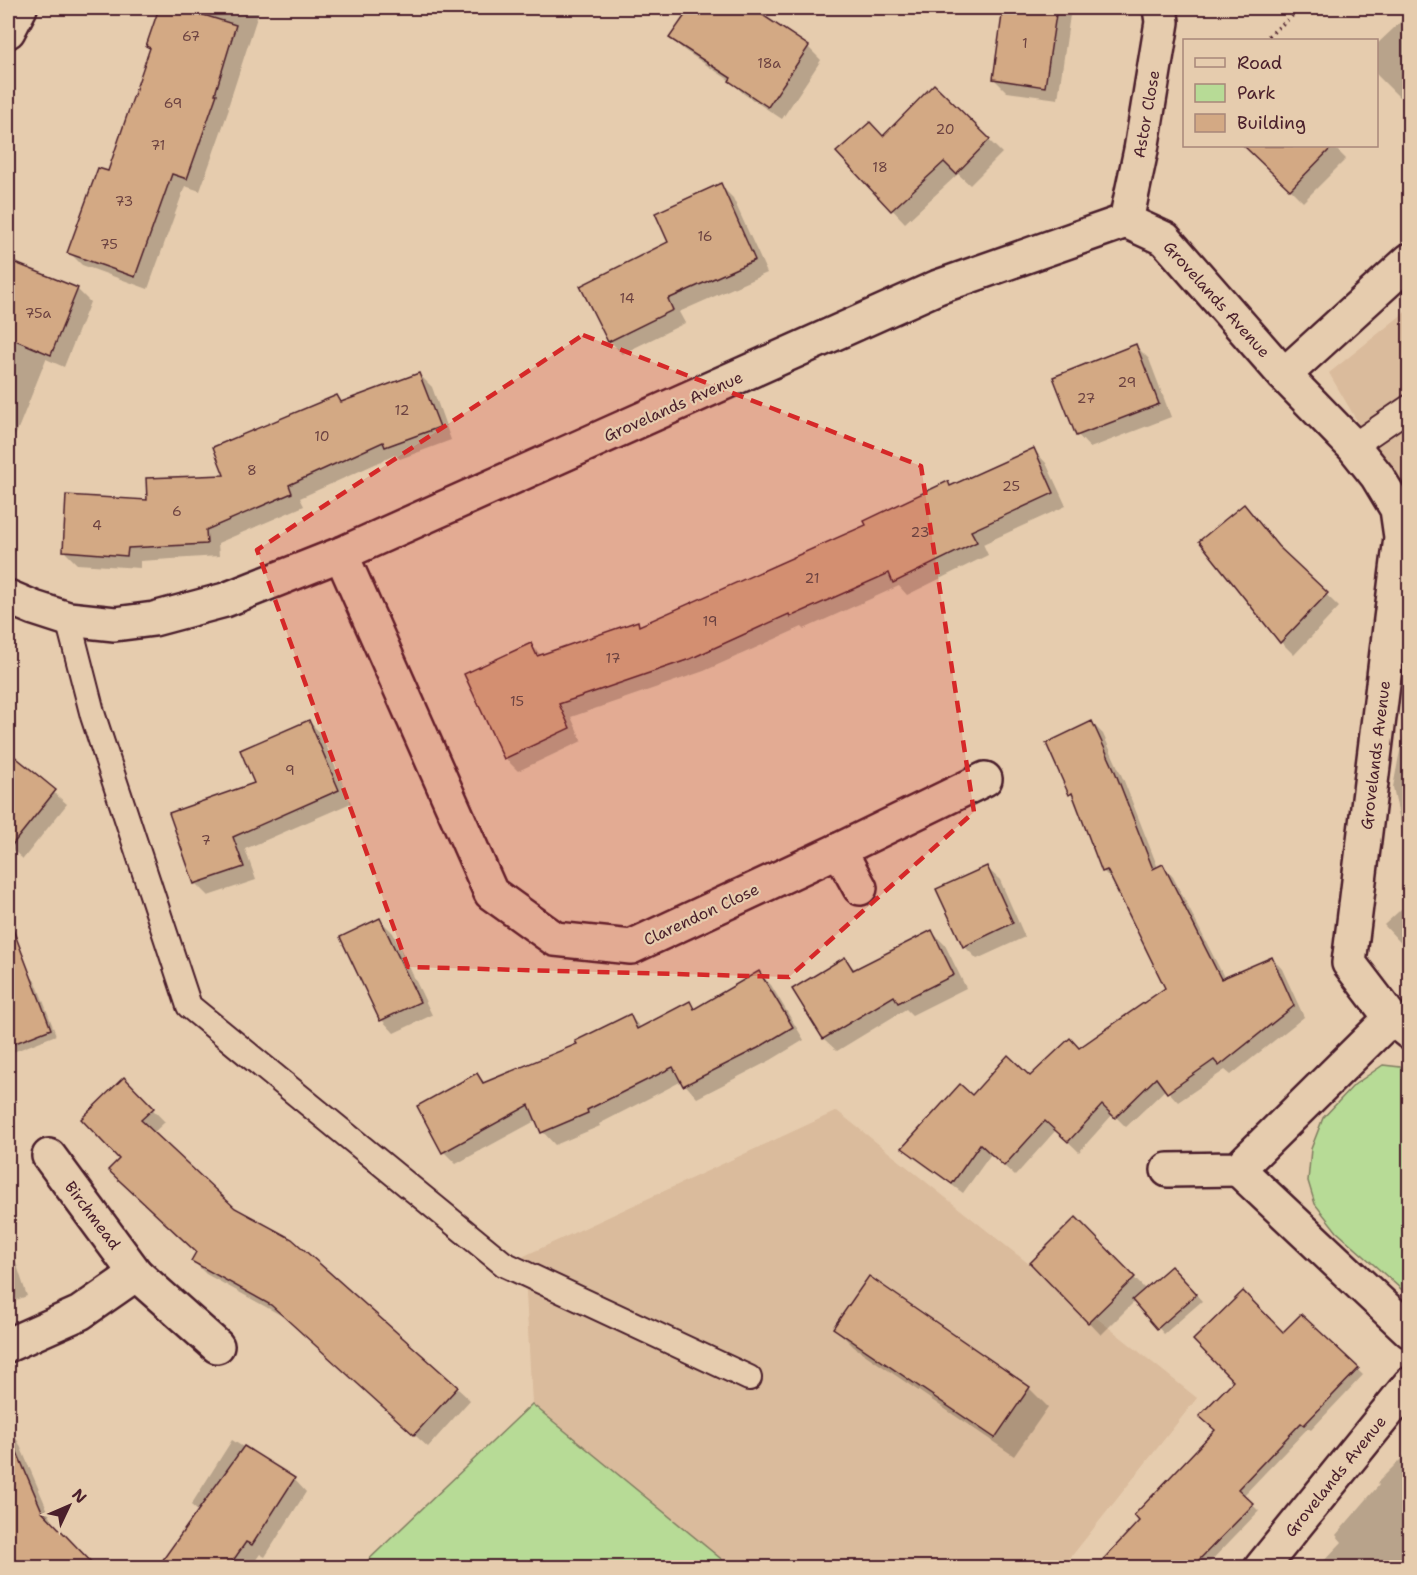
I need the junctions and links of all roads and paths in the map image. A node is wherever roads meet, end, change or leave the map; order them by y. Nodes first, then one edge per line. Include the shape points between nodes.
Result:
1 (20, 8) edge
2 (1160, 8) edge
3 (1302, 8) edge
4 (8, 31) edge
5 (1265, 39) edge
6 (1126, 221) junction
7 (1410, 260) edge
8 (1284, 375) junction
9 (1410, 407) edge
10 (1353, 446) junction
11 (1406, 537) edge
12 (341, 554) junction
13 (8, 597) edge
14 (68, 619) junction
15 (985, 779) dead end
16 (839, 850) junction
17 (860, 888) dead end
18 (1400, 1026) edge
19 (49, 1156) dead end
20 (1238, 1169) junction
21 (1168, 1170) dead end
22 (136, 1274) junction
23 (1410, 1331) edge
24 (8, 1345) edge
25 (217, 1347) dead end
26 (749, 1378) dead end
27 (1410, 1384) edge
28 (1261, 1568) edge

1 - 4 street
2 - 6 street, Astor Close via 1162,22
3 - 5 path
6 - 8 street, Grovelands Avenue via 1166,238
6 - 12 street, Grovelands Avenue via 939,287
7 - 8 street
8 - 10 street, Grovelands Avenue
9 - 10 lane
10 - 11 street, Grovelands Avenue via 1397,509
11 - 18 street, Grovelands Avenue via 1349,963
12 - 14 street, Grovelands Avenue via 225,600 154,619 115,624
12 - 16 street, Clarendon Close via 491,893 555,939 631,947
13 - 14 street, Grovelands Avenue
14 - 26 lane via 93,716 189,1006 504,1264
15 - 16 street, Clarendon Close
16 - 17 street
18 - 20 street, Grovelands Avenue
19 - 22 street, Birchmead
20 - 21 street
20 - 23 street
22 - 24 street via 80,1313
22 - 25 street, Birchmead
27 - 28 street, Grovelands Avenue

